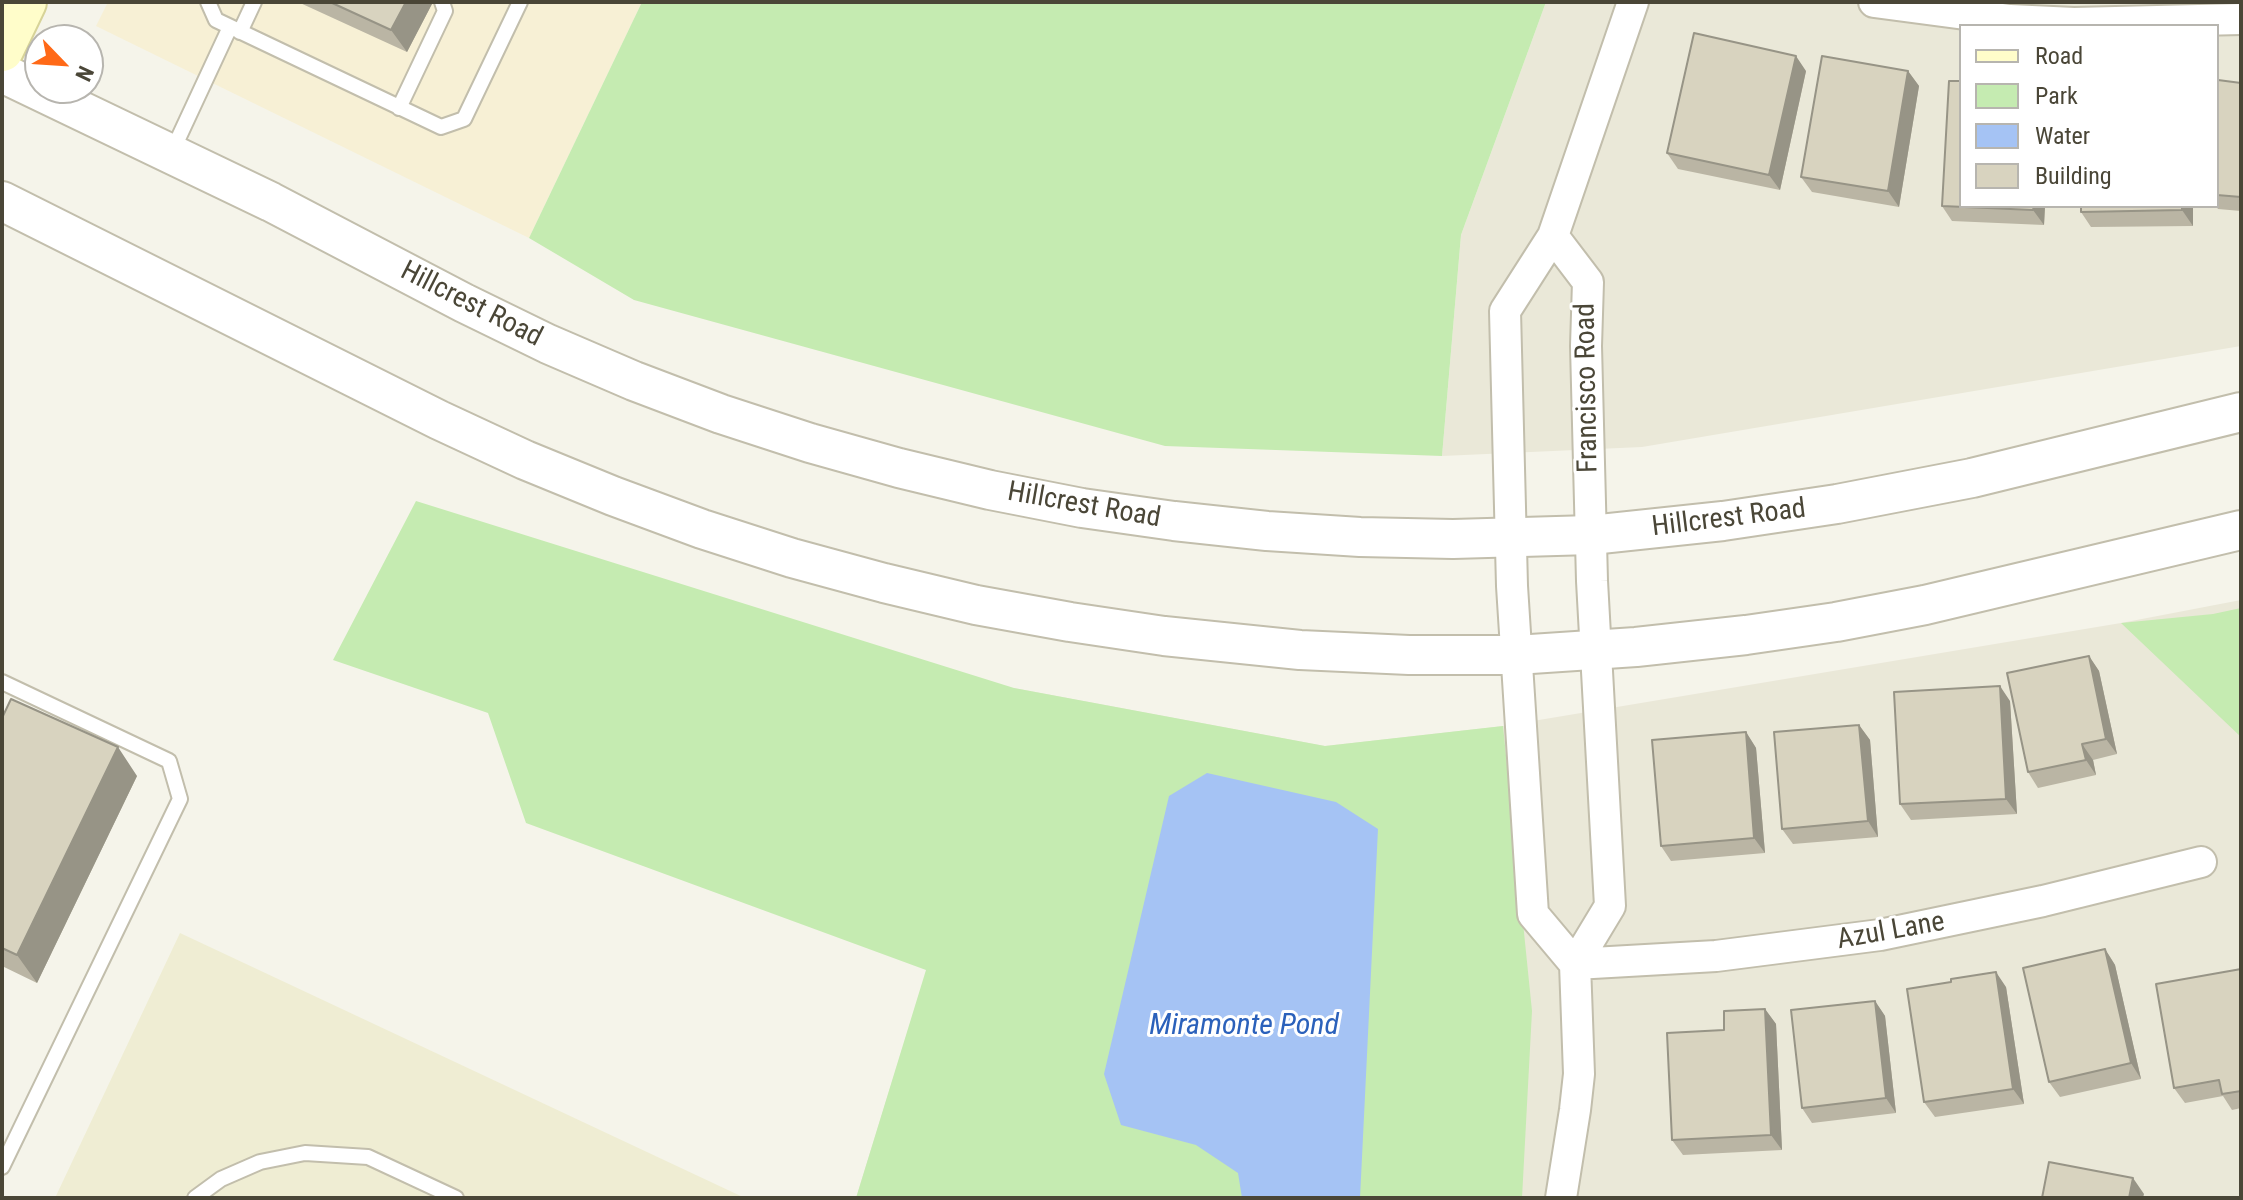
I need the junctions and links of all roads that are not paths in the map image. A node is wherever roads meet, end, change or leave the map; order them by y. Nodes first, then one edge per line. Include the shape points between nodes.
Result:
1 (25, 2) edge
2 (208, 2) edge
3 (254, 2) edge
4 (442, 2) edge
5 (520, 2) edge
6 (1633, 2) edge
7 (1874, 2) edge
8 (2241, 19) edge
9 (235, 30) junction
10 (2, 50) edge
11 (2, 73) edge
12 (399, 108) junction
13 (171, 154) junction
14 (2, 201) edge
15 (1553, 236) junction
16 (2241, 412) edge
17 (2241, 530) edge
18 (1591, 535) junction
19 (1511, 538) junction
20 (1596, 651) junction
21 (1516, 655) junction
22 (2, 682) edge
23 (2201, 862) dead end
24 (1575, 964) junction
25 (2, 1167) edge
26 (195, 1198) edge
27 (456, 1198) edge
28 (1561, 1198) edge

1 - 10 main road
2 - 9 lane via 216,20
3 - 9 lane
4 - 12 lane via 445,11
5 - 12 lane via 464,119 441,127
6 - 15 street
7 - 8 street via 2042,22
9 - 12 lane
9 - 13 lane
11 - 13 street, Hillcrest Road
13 - 19 street, Hillcrest Road via 548,344 721,414 825,447 990,490 1174,521 1360,537
14 - 21 street via 525,460 792,558 976,605 1164,636 1352,653
15 - 18 street, Francisco Road via 1588,282
15 - 19 street via 1505,311
16 - 18 street, Hillcrest Road via 1972,478 1837,504
17 - 20 street via 1836,622
18 - 19 street, Hillcrest Road
18 - 20 street, Francisco Road
19 - 21 street
20 - 21 street
20 - 24 street, Francisco Road via 1610,906
21 - 24 street via 1533,914
22 - 25 lane via 169,761 180,799
23 - 24 street, Azul Lane via 2030,905 1880,935 1716,956
24 - 28 street via 1579,1074
26 - 27 lane via 221,1179 260,1162 316,1153 368,1157

